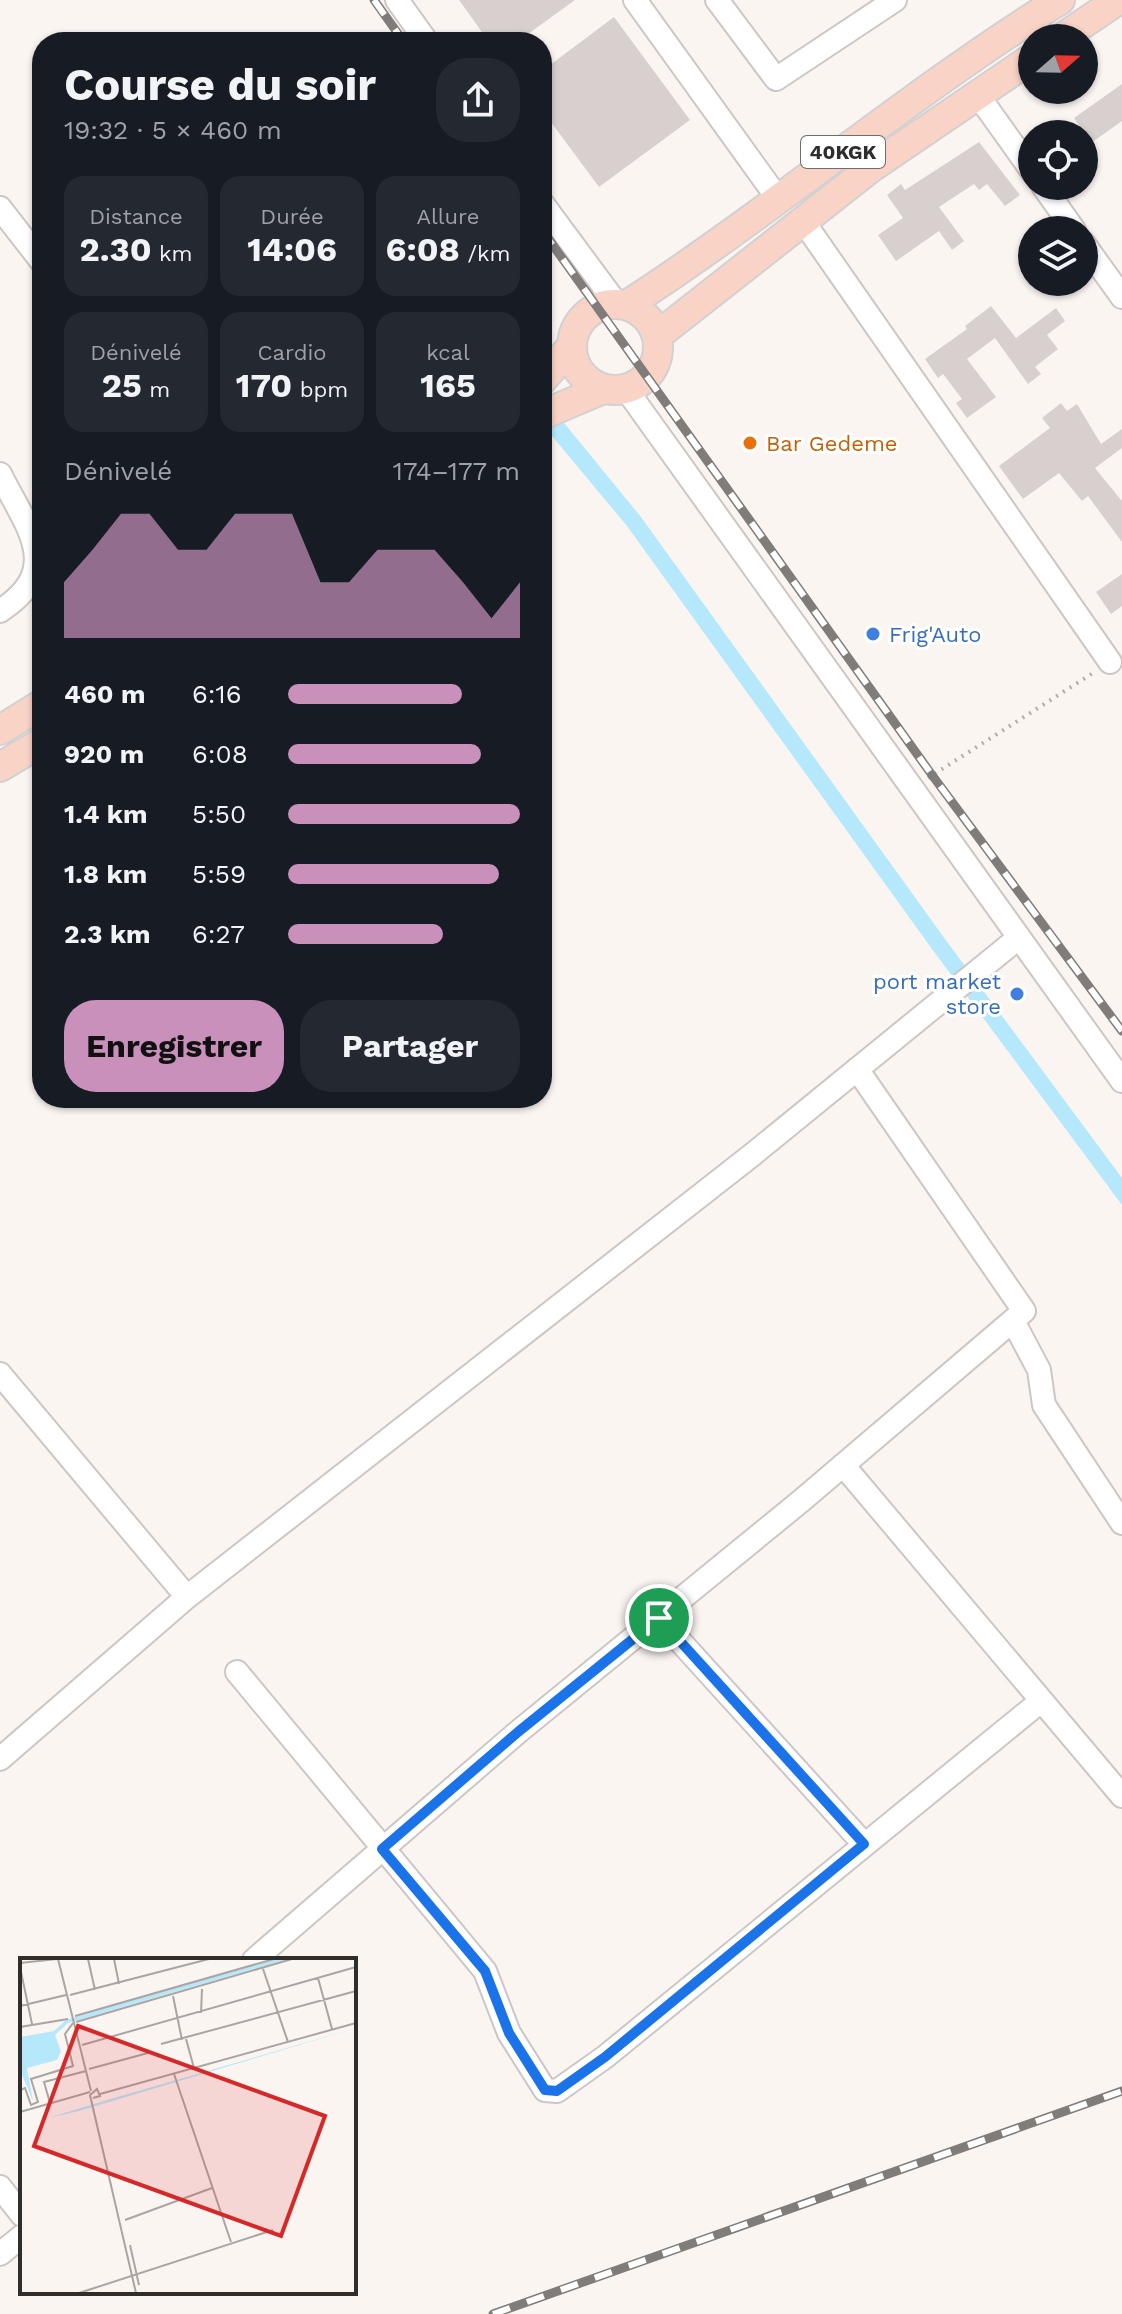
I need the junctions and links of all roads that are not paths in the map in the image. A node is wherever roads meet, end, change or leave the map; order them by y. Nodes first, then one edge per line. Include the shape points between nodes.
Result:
1 (635, 0) edge
2 (717, 0) edge
3 (895, 0) edge
4 (1060, 0) edge
5 (1118, 0) edge
6 (404, 2) edge
7 (1083, 24) edge
8 (421, 32) edge
9 (1018, 67) edge
10 (977, 94) junction
11 (1018, 151) edge
12 (779, 200) junction
13 (0, 208) edge
14 (552, 216) edge
15 (803, 221) junction
16 (32, 249) edge
17 (1098, 264) edge
18 (1122, 297) edge
19 (622, 304) junction
20 (657, 336) junction
21 (572, 346) junction
22 (552, 369) edge
23 (614, 389) junction
24 (552, 411) edge
25 (0, 474) edge
26 (32, 538) edge
27 (32, 574) edge
28 (0, 611) edge
29 (1110, 662) road end
30 (32, 710) edge
31 (0, 730) edge
32 (32, 748) edge
33 (0, 767) edge
34 (1017, 939) junction
35 (857, 1069) junction
36 (1122, 1081) edge
37 (1013, 1321) junction
38 (0, 1374) edge
39 (843, 1465) junction
40 (1122, 1523) edge
41 (187, 1597) junction
42 (659, 1618) junction
43 (237, 1672) dead end
44 (1041, 1701) junction
45 (0, 1759) edge
46 (1122, 1796) edge
47 (864, 1844) junction
48 (382, 1849) junction
49 (256, 1958) edge
50 (0, 2187) edge
51 (20, 2212) edge
52 (20, 2238) edge
53 (0, 2254) edge

1 - 12 street
2 - 3 street via 776,79
4 - 12 main road, 40KGK
5 - 7 main road
6 - 8 street
9 - 10 main road, 40KGK
10 - 11 street
10 - 15 main road, 40KGK
12 - 19 main road, 40KGK via 678,274
13 - 16 street
14 - 19 street
15 - 20 main road, 40KGK
15 - 29 street
17 - 18 street
19 - 20 main road via 646,317
19 - 21 main road, 40KGK via 585,315
20 - 23 main road via 652,370 645,378
21 - 22 main road
21 - 23 main road via 584,377
23 - 24 main road
23 - 34 street via 914,789
25 - 26 street
27 - 28 street via 23,596
30 - 31 main road
32 - 33 main road
34 - 35 street
34 - 36 street
35 - 37 street via 1024,1306
35 - 41 street
37 - 39 street
37 - 40 street via 1039,1370 1044,1405
38 - 41 street
39 - 42 street
39 - 44 street
41 - 45 street
42 - 47 street
42 - 48 street
43 - 48 street
44 - 46 street
44 - 47 street
47 - 48 street via 557,2091 545,2090 509,2033 485,1971
48 - 49 street
50 - 51 street
52 - 53 street

